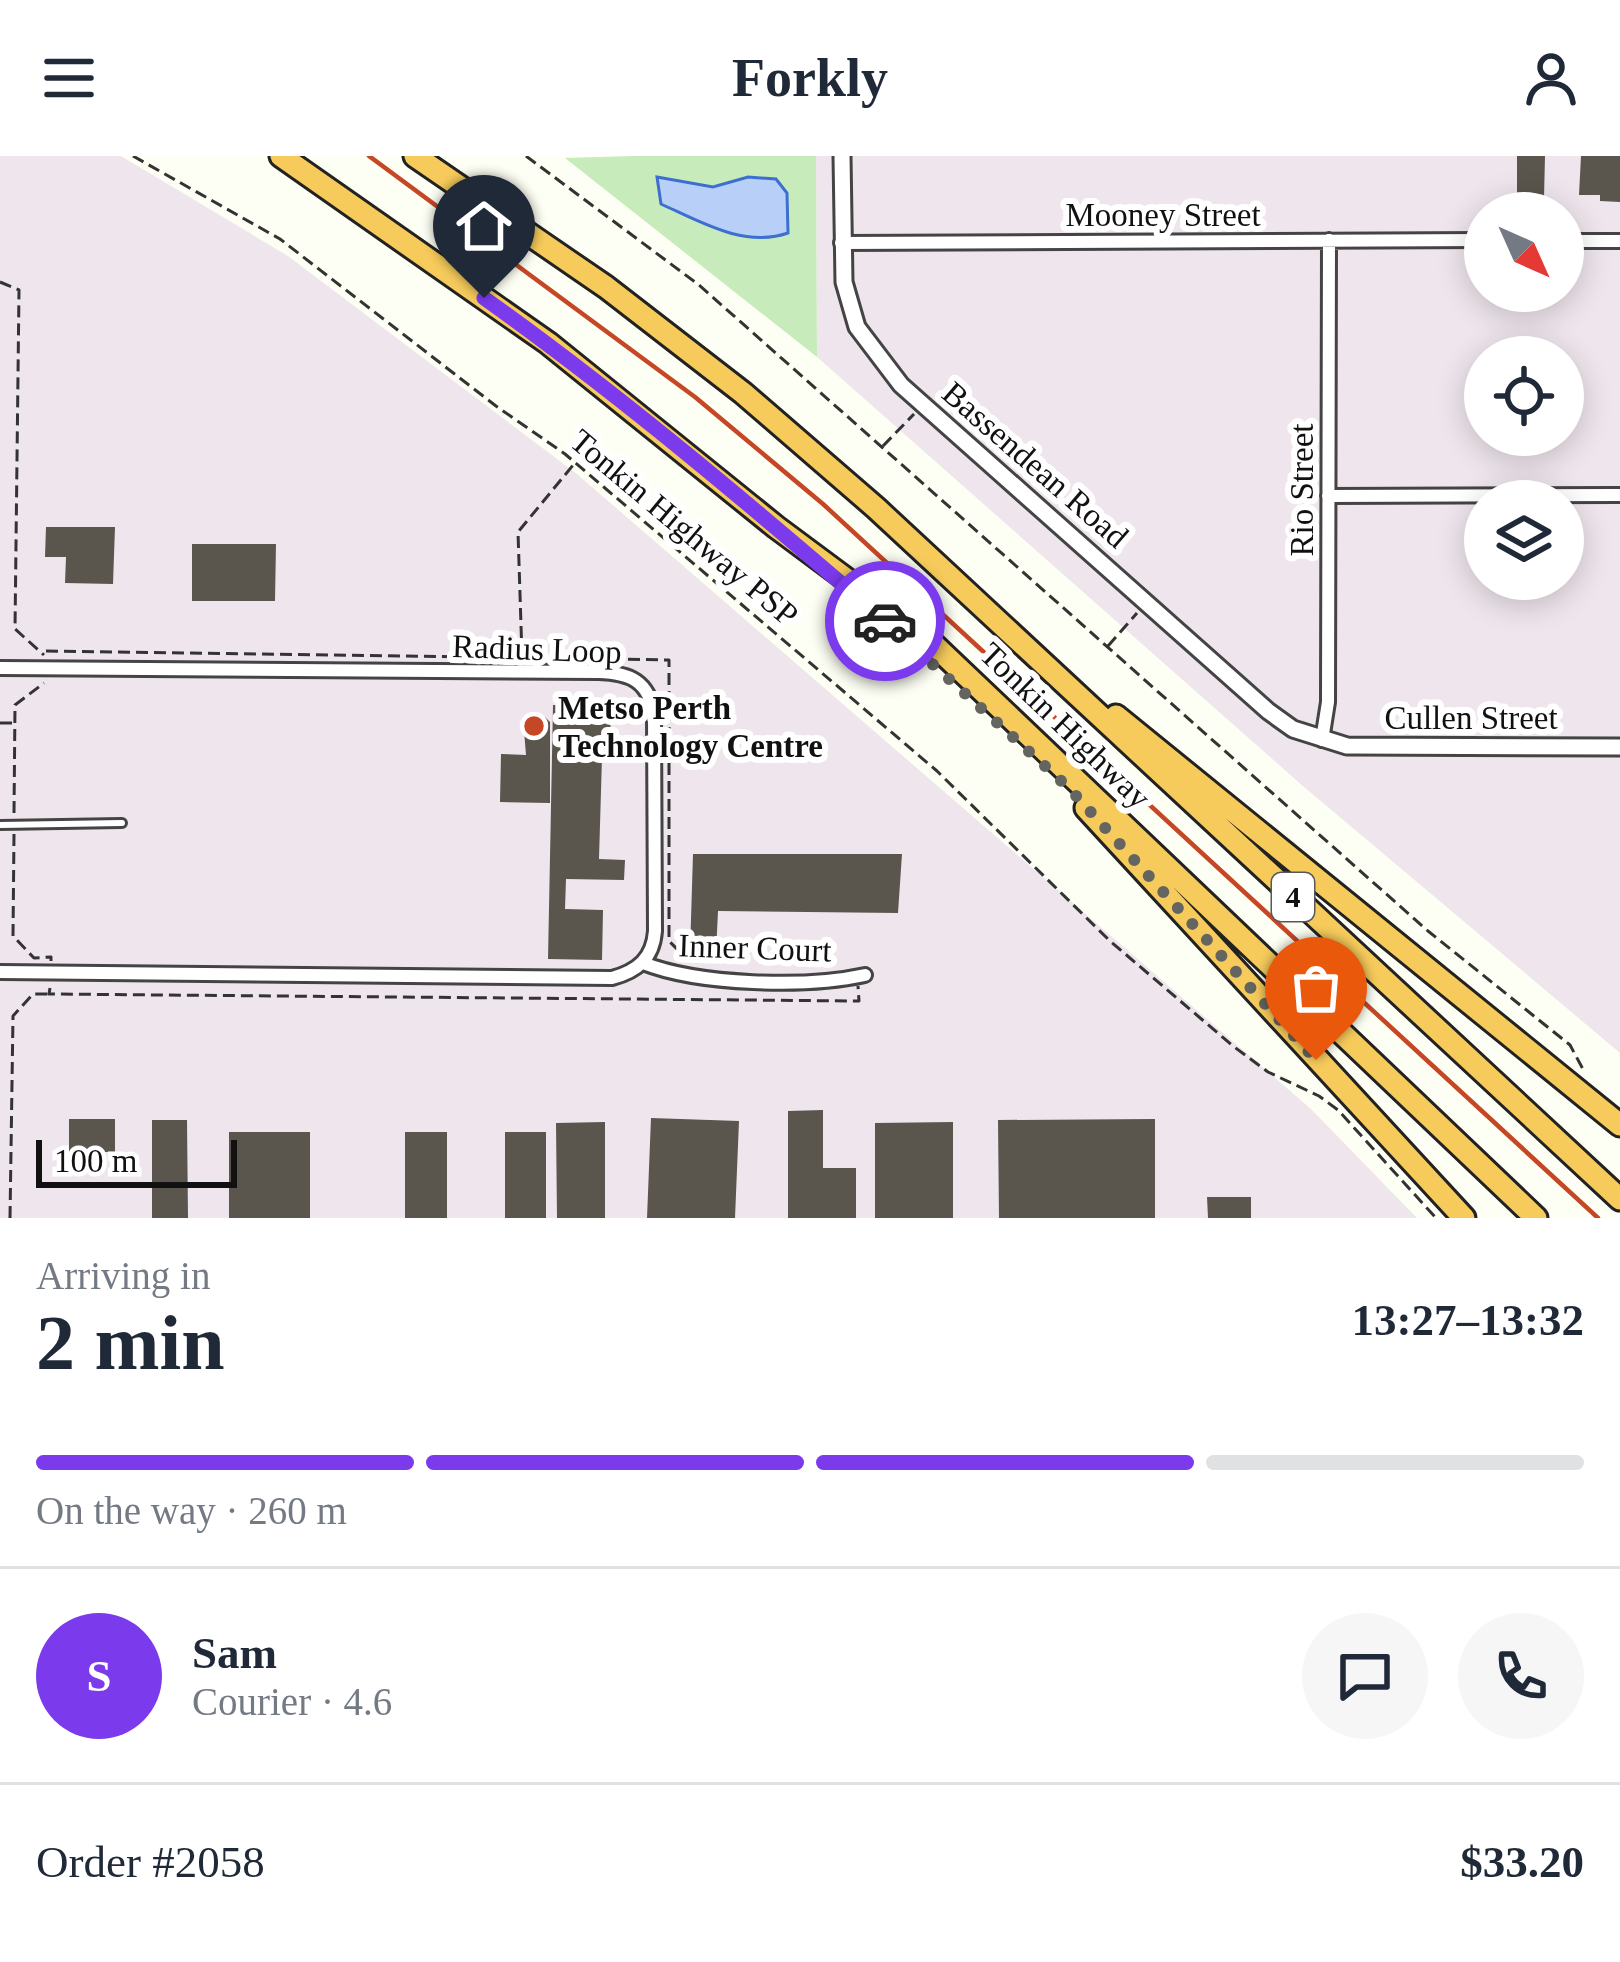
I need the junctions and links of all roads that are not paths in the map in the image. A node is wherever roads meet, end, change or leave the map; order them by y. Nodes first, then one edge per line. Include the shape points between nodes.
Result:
1 (281, 156) edge
2 (415, 156) edge
3 (842, 156) edge
4 (1329, 240) junction
5 (1464, 240) edge
6 (1584, 241) edge
7 (1620, 241) edge
8 (842, 243) junction
9 (1620, 495) edge
10 (1328, 496) junction
11 (776, 527) junction
12 (966, 595) junction
13 (0, 668) edge
14 (1322, 740) junction
15 (1620, 747) edge
16 (122, 823) dead end
17 (0, 825) edge
18 (644, 963) junction
19 (0, 972) edge
20 (861, 976) road end
21 (1620, 1125) edge
22 (1620, 1199) edge
23 (1464, 1218) edge
24 (1535, 1218) edge

1 - 11 highway, Tonkin Highway / 4 via 548,343
2 - 12 highway, Tonkin Highway / 4 via 688,349
3 - 8 street, Bassendean Road
4 - 5 street, Mooney Street
4 - 8 street, Mooney Street
4 - 10 street, Rio Street
6 - 7 street
8 - 14 street, Bassendean Road via 857,327 901,385 1268,711
9 - 10 street
10 - 14 street, Rio Street
11 - 23 highway via 1068,787
11 - 24 highway, Tonkin Highway / 4 via 932,644
12 - 21 highway
12 - 22 highway, Tonkin Highway / 4
13 - 18 street, Radius Loop via 599,672 636,679 654,715 655,931
14 - 15 street, Cullen Street via 1393,748
16 - 17 lane
18 - 19 street via 602,978
18 - 20 street, Inner Court via 692,978

